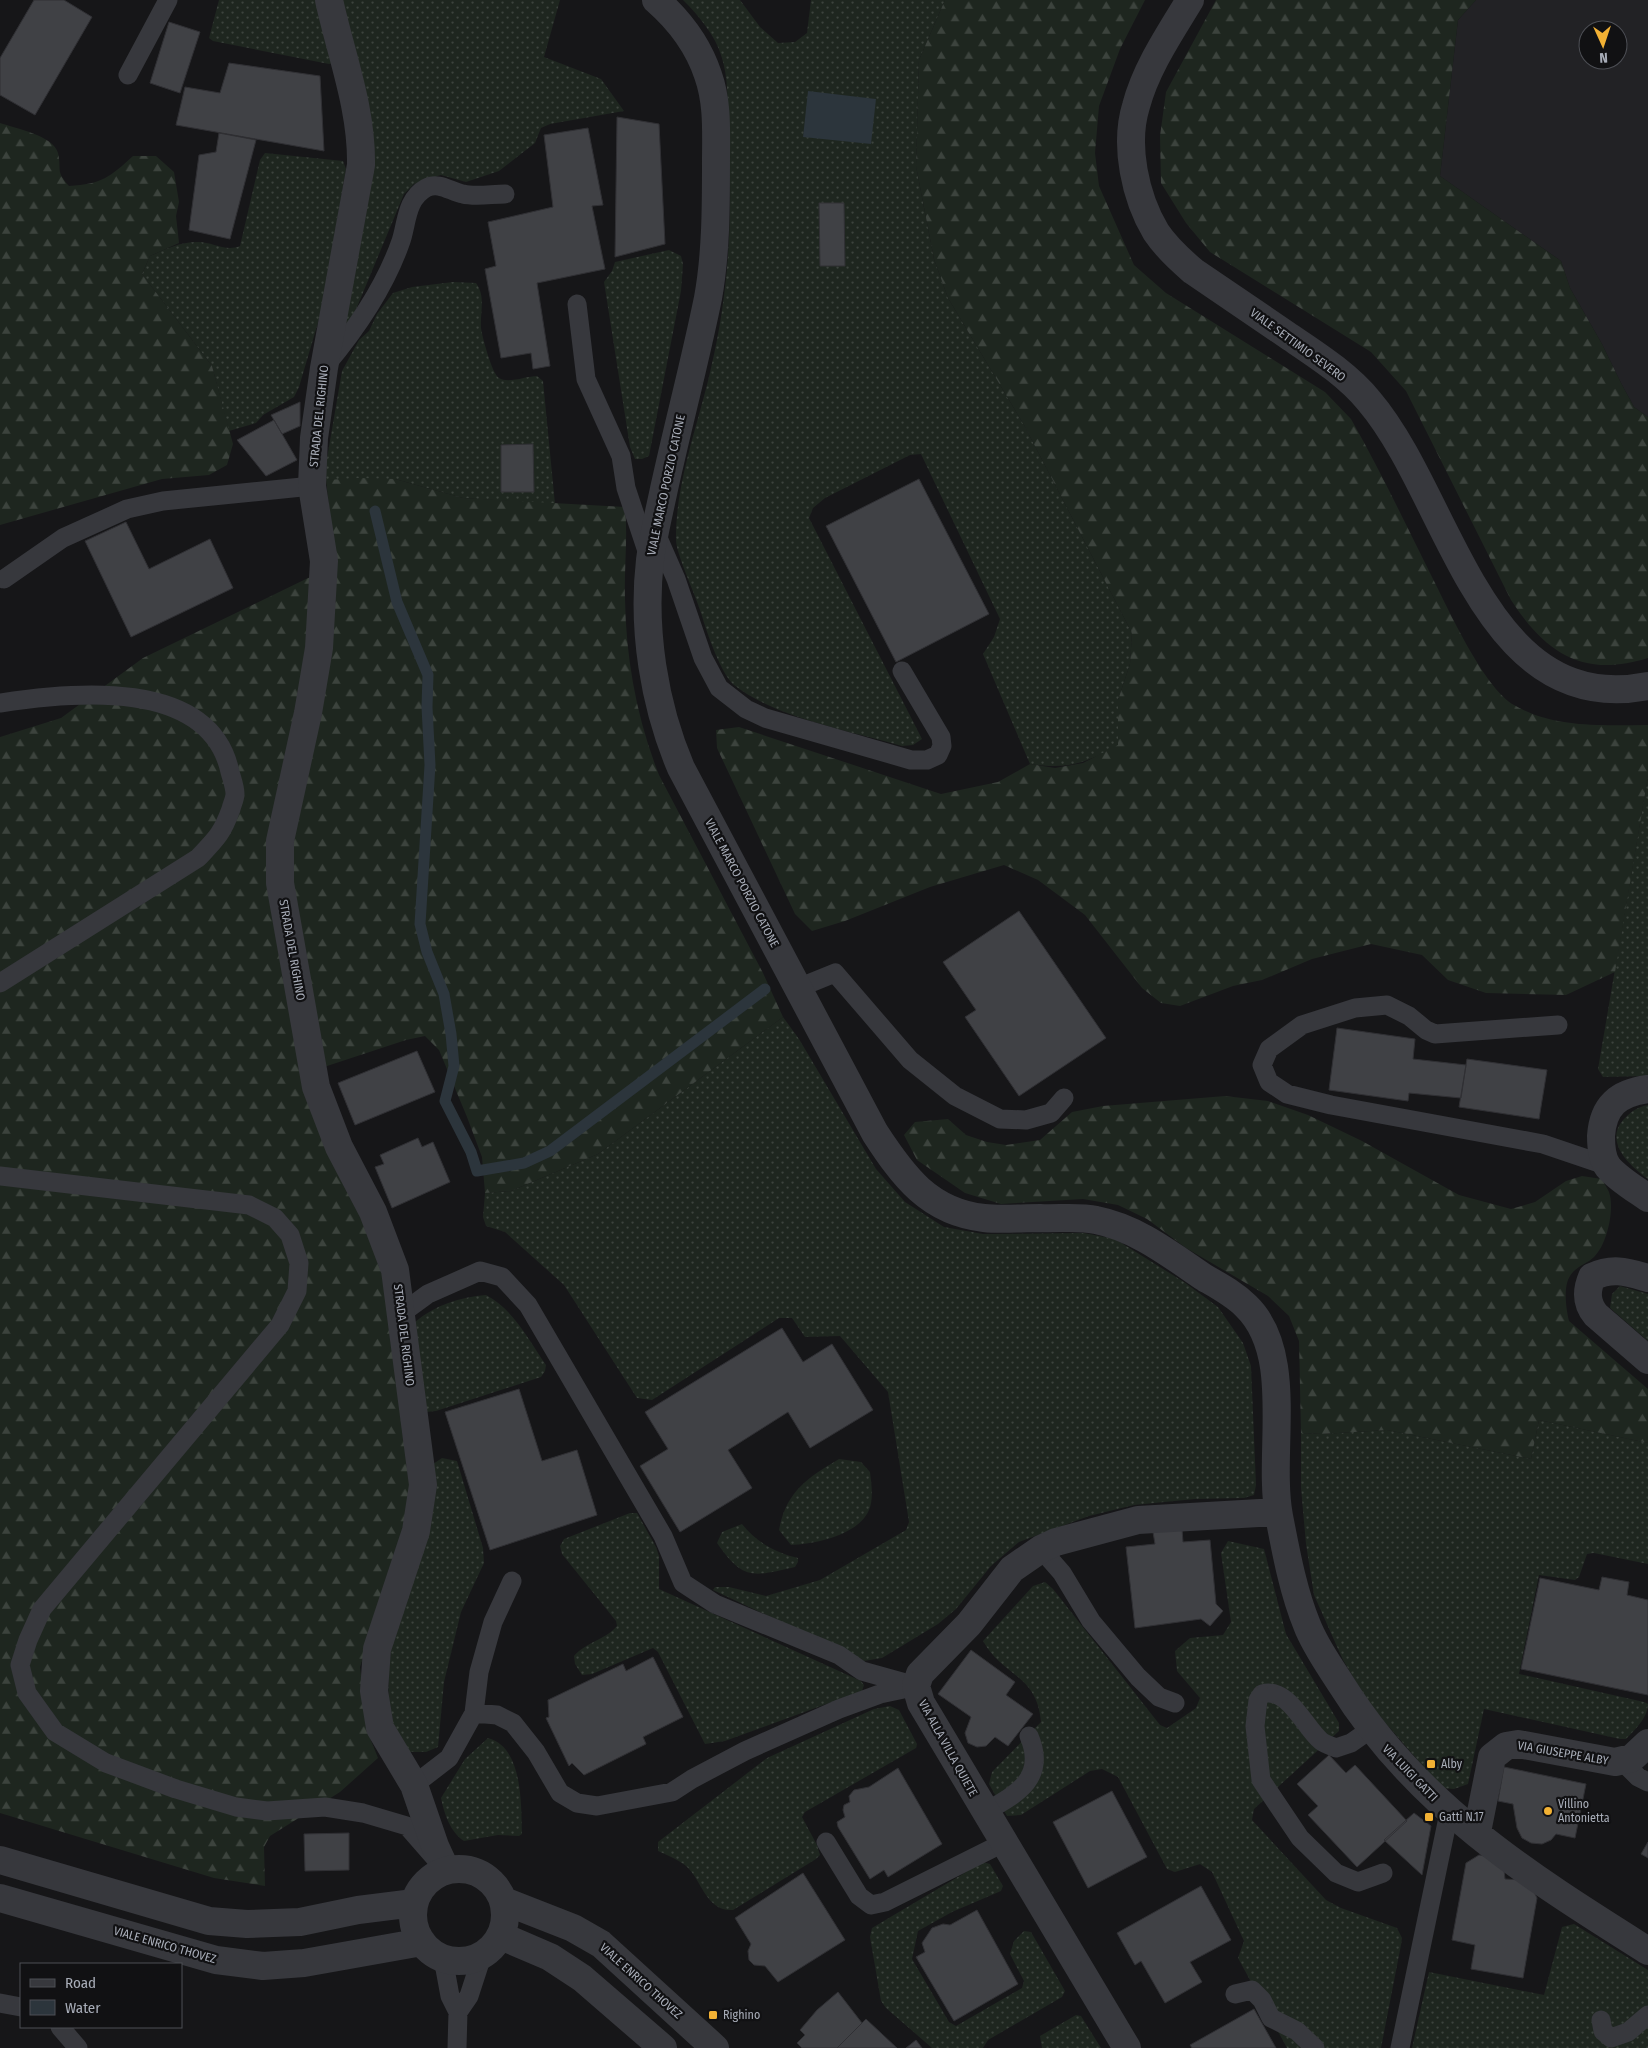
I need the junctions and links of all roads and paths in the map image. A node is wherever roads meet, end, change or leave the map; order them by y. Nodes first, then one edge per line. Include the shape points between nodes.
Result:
1 (168, 0) edge
2 (329, 0) edge
3 (656, 0) edge
4 (1190, 0) edge
5 (128, 75) dead end
6 (505, 194) dead end
7 (577, 304) dead end
8 (324, 368) junction
9 (312, 486) junction
10 (655, 532) junction
11 (650, 560) junction
12 (2, 581) edge
13 (902, 671) dead end
14 (1648, 686) edge
15 (0, 703) edge
16 (0, 983) edge
17 (798, 988) junction
18 (1558, 1025) dead end
19 (1648, 1089) edge
20 (1064, 1098) dead end
21 (1608, 1166) junction
22 (0, 1176) edge
23 (1648, 1198) edge
24 (1648, 1278) edge
25 (402, 1313) junction
26 (1648, 1360) edge
27 (1278, 1512) junction
28 (1041, 1549) junction
29 (512, 1581) dead end
30 (916, 1686) junction
31 (1175, 1703) dead end
32 (474, 1713) junction
33 (1371, 1729) junction
34 (1029, 1736) dead end
35 (1648, 1743) edge
36 (1622, 1761) junction
37 (1648, 1782) edge
38 (414, 1785) junction
39 (985, 1812) junction
40 (1449, 1813) junction
41 (1477, 1832) junction
42 (826, 1842) dead end
43 (1003, 1843) junction
44 (0, 1860) edge
45 (446, 1870) junction
46 (1383, 1874) dead end
47 (0, 1898) edge
48 (504, 1901) junction
49 (414, 1903) junction
50 (422, 1942) junction
51 (492, 1946) junction
52 (1648, 1951) edge
53 (443, 1958) junction
54 (1235, 1994) dead end
55 (0, 2003) edge
56 (20, 2007) edge
57 (458, 2012) junction
58 (1648, 2015) edge
59 (1601, 2020) dead end
60 (61, 2028) edge
61 (78, 2048) edge
62 (457, 2048) edge
63 (663, 2048) edge
64 (715, 2048) edge
65 (1127, 2048) edge
66 (1315, 2048) edge
67 (1400, 2048) edge

1 - 5 lane
2 - 8 street, STRADA DEL RIGHINO via 358,112 362,141 361,164
3 - 10 street, VIALE MARCO PORZIO CATONE via 682,25 709,75 716,113 716,188 708,296
4 - 14 street, VIALE SETTIMIO SEVERO via 1144,83 1133,119 1135,174 1156,232 1193,271 1330,365 1367,398 1396,436 1490,613 1518,648 1560,677 1591,688 1618,690
6 - 8 lane via 463,194 446,187 427,188 415,198 405,217 401,241 370,306
7 - 11 lane via 586,379 621,456 626,488
8 - 9 street, STRADA DEL RIGHINO via 314,438
9 - 12 lane via 163,501 127,509 63,538
9 - 25 street, STRADA DEL RIGHINO via 324,561 319,648 280,841 280,883 316,1087 339,1147 373,1212 396,1270
10 - 11 street, VIALE MARCO PORZIO CATONE
10 - 13 lane via 676,580 703,658 719,688 746,710 911,760 927,760 938,755 941,737
11 - 17 street, VIALE MARCO PORZIO CATONE via 650,644 658,696 672,746
15 - 16 lane via 84,694 157,702 190,715 213,734 228,764 235,796 223,831 198,858
17 - 20 lane via 835,974 910,1060 955,1096 1000,1119 1026,1120 1052,1113
17 - 27 street, VIALE MARCO PORZIO CATONE via 875,1134 898,1169 929,1198 961,1213 984,1218 1080,1218 1124,1228 1152,1242 1247,1306 1261,1324 1274,1359
18 - 21 lane via 1435,1034 1387,1005 1355,1008 1302,1025 1269,1049 1262,1065 1269,1082 1287,1094 1543,1144
19 - 21 street via 1634,1091 1606,1111 1601,1144
21 - 23 street
22 - 45 lane via 249,1205 275,1218 290,1234 299,1263 297,1291 280,1326 42,1609 20,1665 27,1693 55,1732 106,1763 236,1807 267,1811 325,1808 363,1813 407,1826
24 - 26 street via 1622,1270 1609,1270 1592,1277 1587,1293 1596,1315
25 - 30 lane via 428,1294 480,1271 502,1277 528,1305 664,1536 683,1583 715,1604 839,1655 862,1671
25 - 38 street, STRADA DEL RIGHINO via 423,1485 416,1532 377,1649 374,1691 380,1728
27 - 28 street, VIA ALLA VILLA QUIETE via 1138,1520
27 - 33 street, VIA LUIGI GATTI via 1305,1622 1315,1643
28 - 30 street, VIA ALLA VILLA QUIETE via 1012,1569 969,1624 920,1674
28 - 31 lane via 1062,1573 1091,1621 1138,1677 1159,1697
29 - 32 lane via 493,1622 479,1672
30 - 32 lane via 880,1694 839,1709 745,1751 672,1792 597,1806 577,1803 560,1793 536,1752 513,1723 497,1714
30 - 39 street, VIA ALLA VILLA QUIETE via 921,1703
32 - 38 lane via 449,1758
33 - 40 street, VIA LUIGI GATTI via 1397,1762
33 - 46 lane via 1351,1743 1336,1748 1322,1742 1308,1728 1296,1708 1282,1697 1267,1692 1258,1700 1255,1726 1261,1780 1300,1838 1336,1873 1358,1882
34 - 39 lane via 1035,1758 1030,1779 1020,1791
35 - 36 street, VIA GIUSEPPE ALBY via 1632,1758
36 - 37 lane
36 - 41 street, VIA GIUSEPPE ALBY via 1604,1761 1518,1744 1506,1746 1492,1757
38 - 45 street, STRADA DEL RIGHINO
39 - 43 street, VIA ALLA VILLA QUIETE
40 - 41 street, VIA LUIGI GATTI
40 - 67 lane
41 - 52 street, VIA LUIGI GATTI via 1520,1869
42 - 43 lane via 860,1896 871,1905 886,1902
43 - 65 street, VIA ALLA VILLA QUIETE
44 - 49 street via 209,1921 247,1924 300,1922
45 - 48 street via 477,1872 498,1889
45 - 49 street via 425,1884
47 - 50 street, VIALE ENRICO THOVEZ via 216,1960 264,1966 304,1963
48 - 51 street via 506,1914
48 - 64 street, VIALE ENRICO THOVEZ via 573,1928 601,1944
49 - 50 street via 413,1920
50 - 53 street
51 - 53 street via 456,1961
51 - 57 lane
51 - 63 street via 550,1956 582,1978
53 - 57 lane via 450,1996
54 - 66 lane via 1252,1990 1262,2000 1270,2018 1297,2031
55 - 56 lane
57 - 62 lane
58 - 59 lane via 1628,2032 1611,2038 1603,2031
60 - 61 lane

